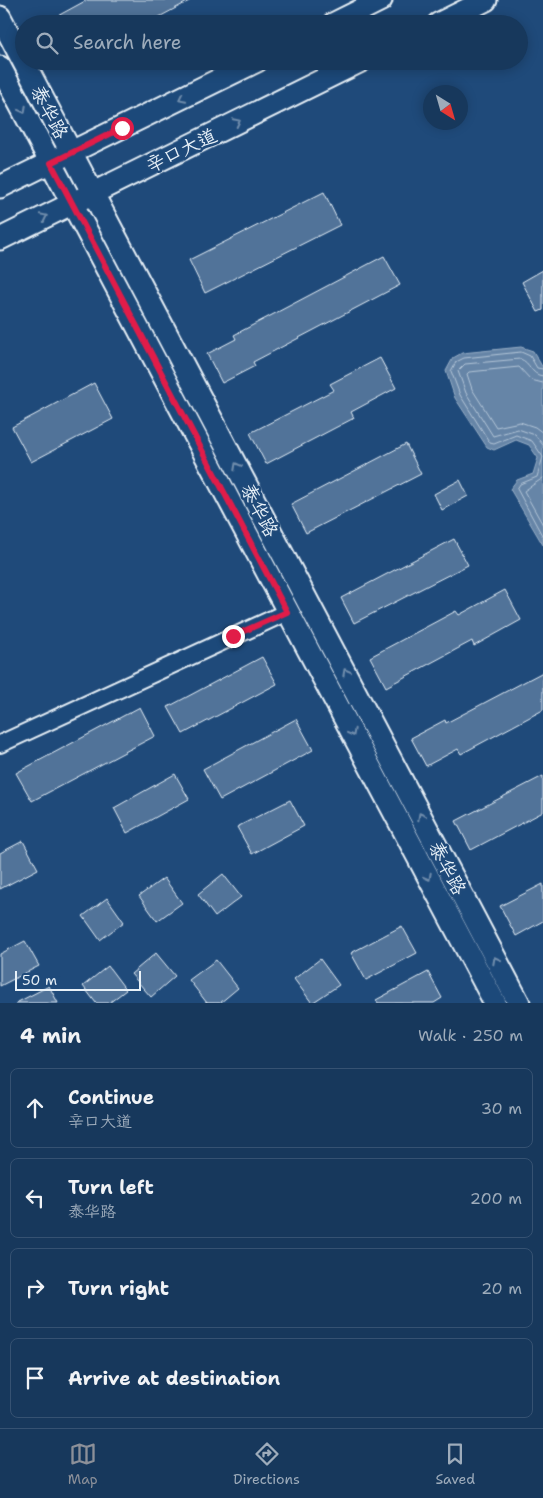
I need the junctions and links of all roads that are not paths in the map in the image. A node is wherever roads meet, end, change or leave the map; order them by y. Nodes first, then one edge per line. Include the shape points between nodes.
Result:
1 (381, 0) edge
2 (486, 0) edge
3 (351, 15) edge
4 (456, 15) edge
5 (0, 17) edge
6 (15, 45) edge
7 (0, 67) edge
8 (28, 70) edge
9 (239, 70) edge
10 (343, 70) edge
11 (72, 153) junction
12 (51, 163) junction
13 (0, 187) edge
14 (93, 193) junction
15 (72, 204) junction
16 (0, 239) edge
17 (287, 612) junction
18 (0, 744) edge
19 (494, 1003) edge
20 (519, 1003) edge

1 - 3 main road
2 - 4 main road
5 - 6 main road, 泰华路
7 -> 12 main road, 泰华路
8 - 11 main road, 泰华路
9 -> 11 main road
14 -> 10 main road, 辛口大道
11 - 12 main road
11 - 14 main road, 泰华路
12 - 13 main road
12 - 15 main road, 泰华路
14 - 15 main road, 辛口大道
20 -> 14 main road, 泰华路
16 -> 15 main road, 辛口大道
15 - 17 main road, 泰华路
17 - 18 street
17 -> 19 main road, 泰华路

